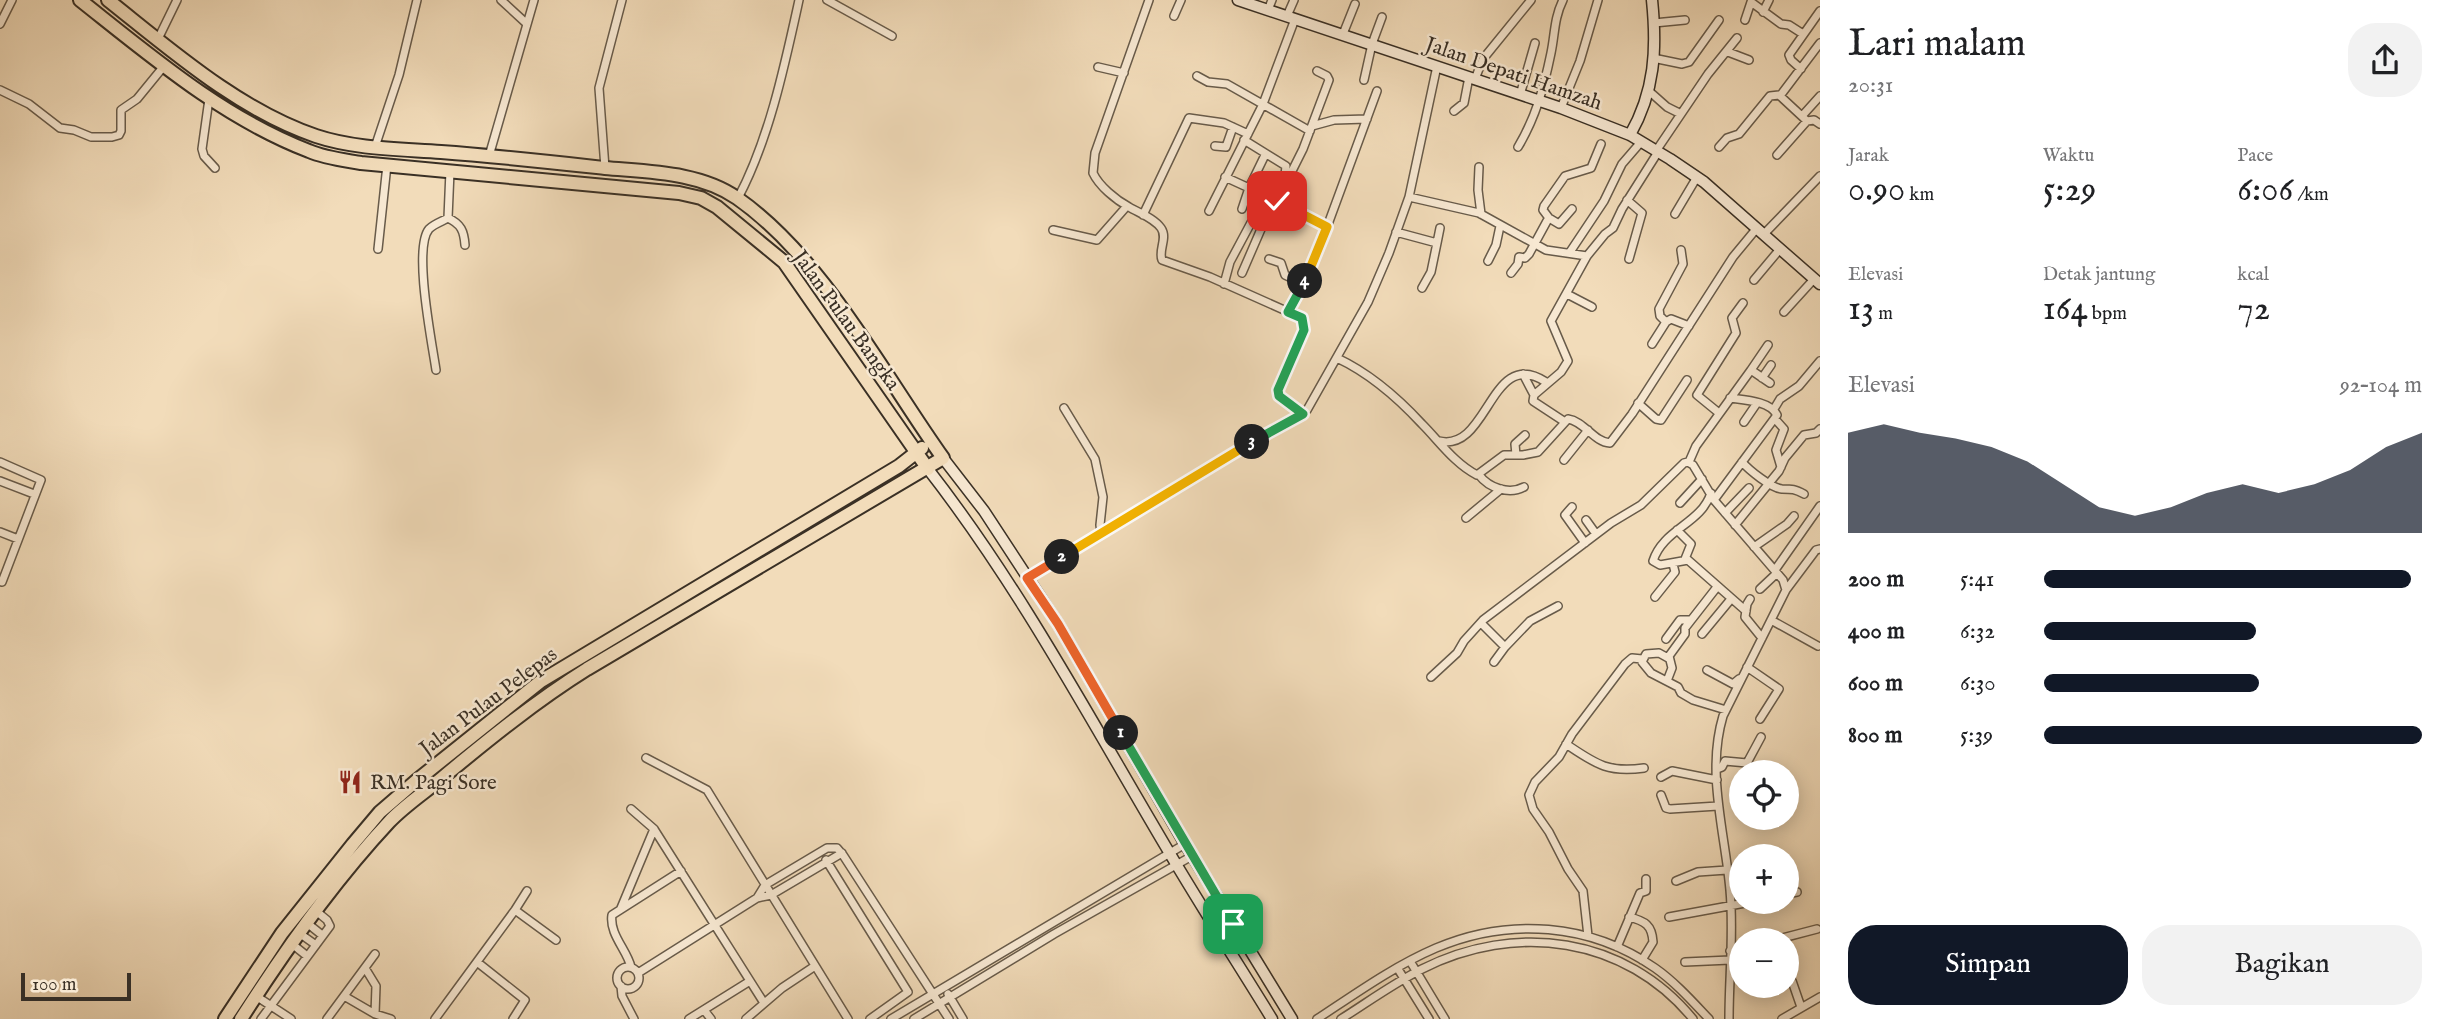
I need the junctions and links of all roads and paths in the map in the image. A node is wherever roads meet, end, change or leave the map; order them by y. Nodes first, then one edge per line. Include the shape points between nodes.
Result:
1 (12, 0) edge
2 (80, 0) edge
3 (108, 0) edge
4 (177, 0) edge
5 (417, 0) edge
6 (501, 0) edge
7 (534, 0) edge
8 (622, 0) edge
9 (799, 0) edge
10 (827, 0) edge
11 (1149, 0) edge
12 (1181, 0) edge
13 (1238, 0) edge
14 (1294, 0) edge
15 (1531, 0) edge
16 (1563, 0) edge
17 (1598, 0) edge
18 (1652, 0) edge
19 (1769, 0) edge
20 (1752, 1) edge
21 (1355, 4) dead end
22 (1270, 5) edge
23 (1820, 11) edge
24 (1763, 12) junction
25 (1174, 16) dead end
26 (1382, 17) dead end
27 (1291, 18) junction
28 (1685, 20) dead end
29 (1719, 20) dead end
30 (1745, 20) dead end
31 (1654, 23) junction
32 (0, 24) edge
33 (527, 24) junction
34 (1806, 32) junction
35 (1343, 34) junction
36 (892, 36) dead end
37 (1737, 38) dead end
38 (158, 39) junction
39 (1820, 40) edge
40 (1535, 43) dead end
41 (1372, 44) junction
42 (1728, 52) junction
43 (1653, 58) junction
44 (1749, 60) dead end
45 (164, 66) junction
46 (1437, 66) junction
47 (1098, 67) dead end
48 (1801, 69) junction
49 (1317, 71) dead end
50 (1124, 73) junction
51 (1197, 76) dead end
52 (1472, 78) junction
53 (1364, 80) dead end
54 (0, 90) edge
55 (1377, 91) dead end
56 (1649, 91) junction
57 (1520, 95) junction
58 (1780, 96) junction
59 (1820, 96) edge
60 (209, 99) junction
61 (1540, 101) junction
62 (1263, 104) junction
63 (1561, 108) junction
64 (1454, 111) dead end
65 (1681, 114) junction
66 (1805, 118) junction
67 (1367, 119) junction
68 (1820, 124) edge
69 (1233, 127) junction
70 (1311, 129) junction
71 (1630, 135) junction
72 (1246, 137) junction
73 (1642, 142) junction
74 (1601, 144) dead end
75 (1215, 146) dead end
76 (375, 147) junction
77 (1518, 147) dead end
78 (1719, 147) dead end
79 (1657, 152) junction
80 (1265, 155) junction
81 (1777, 155) dead end
82 (489, 156) junction
83 (518, 159) junction
84 (387, 165) junction
85 (605, 167) junction
86 (1479, 167) dead end
87 (215, 168) dead end
88 (450, 171) junction
89 (516, 176) junction
90 (1820, 176) edge
91 (1225, 177) junction
92 (1697, 177) junction
93 (1249, 188) junction
94 (1409, 197) junction
95 (738, 198) junction
96 (1627, 200) junction
97 (1277, 201) junction
98 (1127, 206) junction
99 (1242, 209) dead end
100 (1572, 209) dead end
101 (1209, 211) dead end
102 (1481, 214) junction
103 (1675, 214) dead end
104 (1143, 215) junction
105 (449, 218) junction
106 (1549, 218) junction
107 (1266, 219) junction
108 (1500, 226) junction
109 (1327, 227) junction
110 (1440, 228) dead end
111 (1758, 229) junction
112 (1053, 230) dead end
113 (1396, 232) junction
114 (1437, 243) junction
115 (1533, 244) junction
116 (465, 245) dead end
117 (378, 249) dead end
118 (1780, 249) junction
119 (1681, 250) dead end
120 (1570, 252) junction
121 (1587, 256) junction
122 (1269, 259) dead end
123 (1629, 259) dead end
124 (1488, 261) dead end
125 (1242, 272) dead end
126 (1511, 273) dead end
127 (1754, 281) dead end
128 (1817, 282) edge
129 (1224, 284) junction
130 (1304, 284) junction
131 (1422, 288) dead end
132 (1567, 294) junction
133 (1743, 303) dead end
134 (1592, 307) dead end
135 (1288, 312) junction
136 (1784, 312) dead end
137 (1666, 322) junction
138 (1689, 326) junction
139 (1652, 344) dead end
140 (1769, 345) dead end
141 (1337, 358) junction
142 (1820, 361) edge
143 (1771, 365) dead end
144 (436, 369) dead end
145 (1752, 370) junction
146 (1523, 374) junction
147 (1762, 378) junction
148 (1687, 380) dead end
149 (1546, 382) junction
150 (1770, 383) dead end
151 (1534, 395) junction
152 (1730, 398) junction
153 (1638, 403) junction
154 (1757, 403) junction
155 (1064, 408) dead end
156 (1774, 409) junction
157 (1719, 413) junction
158 (1303, 414) junction
159 (1775, 419) junction
160 (1565, 422) junction
161 (1744, 422) dead end
162 (1820, 429) edge
163 (1588, 430) junction
164 (1525, 435) dead end
165 (931, 441) junction
166 (1438, 441) junction
167 (917, 451) junction
168 (1516, 455) junction
169 (943, 458) junction
170 (1564, 460) dead end
171 (0, 462) edge
172 (1689, 462) junction
173 (1742, 462) junction
174 (1781, 467) junction
175 (928, 469) junction
176 (1479, 475) junction
177 (1702, 479) junction
178 (0, 481) edge
179 (1770, 482) junction
180 (1524, 487) dead end
181 (1749, 488) dead end
182 (1501, 489) junction
183 (34, 494) junction
184 (1804, 494) dead end
185 (1713, 497) junction
186 (1680, 503) dead end
187 (1820, 506) edge
188 (1572, 507) dead end
189 (1725, 513) junction
190 (1794, 516) dead end
191 (1466, 518) dead end
192 (1586, 520) dead end
193 (1735, 525) junction
194 (1677, 530) junction
195 (0, 532) edge
196 (1101, 533) junction
197 (1596, 534) junction
198 (18, 539) junction
199 (1585, 543) junction
200 (1754, 547) junction
201 (1820, 549) edge
202 (1685, 559) junction
203 (1673, 564) junction
204 (1776, 572) junction
205 (1027, 578) junction
206 (2, 582) edge
207 (1717, 587) junction
208 (1760, 589) dead end
209 (1786, 590) junction
210 (1655, 597) dead end
211 (1731, 599) junction
212 (1750, 599) dead end
213 (1558, 606) dead end
214 (1746, 611) junction
215 (1691, 620) junction
216 (1771, 620) junction
217 (1481, 623) junction
218 (1702, 634) dead end
219 (1762, 638) junction
220 (1666, 639) dead end
221 (1818, 646) dead end
222 (1505, 647) junction
223 (1668, 658) junction
224 (1642, 660) junction
225 (1494, 662) dead end
226 (1747, 667) junction
227 (1707, 670) dead end
228 (1431, 677) dead end
229 (1741, 679) junction
230 (1667, 681) junction
231 (1726, 710) junction
232 (1760, 719) dead end
233 (1761, 737) dead end
234 (1566, 744) junction
235 (646, 758) dead end
236 (1644, 768) dead end
237 (1717, 769) junction
238 (1661, 777) dead end
239 (1717, 780) junction
240 (1661, 795) dead end
241 (1718, 806) junction
242 (631, 809) dead end
243 (654, 829) junction
244 (1185, 844) junction
245 (842, 853) junction
246 (1169, 853) junction
247 (1192, 856) junction
248 (826, 860) junction
249 (1176, 865) junction
250 (1727, 870) junction
251 (681, 871) junction
252 (1646, 878) dead end
253 (333, 879) junction
254 (1676, 881) dead end
255 (765, 885) junction
256 (527, 891) dead end
257 (771, 895) junction
258 (1729, 895) edge
259 (757, 898) junction
260 (1729, 907) edge
261 (621, 908) junction
262 (316, 911) junction
263 (515, 911) junction
264 (1629, 917) junction
265 (1669, 917) dead end
266 (715, 924) junction
267 (1817, 929) dead end
268 (299, 933) junction
269 (1799, 934) edge
270 (322, 935) junction
271 (1588, 936) junction
272 (555, 940) dead end
273 (316, 945) junction
274 (1617, 947) junction
275 (375, 954) dead end
276 (307, 956) junction
277 (282, 957) junction
278 (1642, 960) junction
279 (1729, 960) edge
280 (1410, 961) junction
281 (477, 962) junction
282 (1685, 962) dead end
283 (815, 966) junction
284 (297, 967) junction
285 (365, 968) junction
286 (1398, 969) junction
287 (634, 970) junction
288 (1417, 972) junction
289 (1404, 980) junction
290 (750, 981) junction
291 (621, 986) junction
292 (944, 987) junction
293 (782, 988) junction
294 (908, 992) junction
295 (933, 993) junction
296 (758, 995) junction
297 (344, 996) junction
298 (950, 997) junction
299 (1820, 997) edge
300 (255, 998) junction
301 (1729, 998) edge
302 (1798, 998) edge
303 (921, 1001) junction
304 (764, 1003) junction
305 (940, 1003) junction
306 (269, 1007) junction
307 (1801, 1007) junction
308 (704, 1010) junction
309 (375, 1014) junction
310 (440, 1017) edge
311 (225, 1019) edge
312 (241, 1019) edge
313 (261, 1019) edge
314 (284, 1019) edge
315 (292, 1019) edge
316 (327, 1019) edge
317 (391, 1019) edge
318 (513, 1019) edge
319 (634, 1019) edge
320 (689, 1019) edge
321 (711, 1019) edge
322 (746, 1019) edge
323 (848, 1019) edge
324 (870, 1019) edge
325 (891, 1019) edge
326 (914, 1019) edge
327 (949, 1019) edge
328 (963, 1019) edge
329 (1272, 1019) edge
330 (1292, 1019) edge
331 (1317, 1019) edge
332 (1341, 1019) edge
333 (1429, 1019) edge
334 (1445, 1019) edge
335 (1693, 1019) edge
336 (1709, 1019) edge
337 (1729, 1019) edge
338 (1783, 1019) edge

1 - 32 street
2 - 45 highway, Jalan Pulau Bangka
3 - 38 highway, Jalan Pulau Bangka
4 - 38 street
5 - 76 street
6 - 33 street
7 - 33 street
8 - 85 street via 599,88
9 - 95 street via 759,153
10 - 36 street
11 - 50 street
12 - 25 street
13 - 22 main road, Jalan Depati Hamzah
14 - 27 street
15 - 52 street
16 - 61 street
17 - 63 street
18 - 31 main road
19 - 24 street
20 - 24 street
20 - 30 street
21 - 35 street
22 - 27 main road, Jalan Depati Hamzah
23 - 34 street
24 - 34 street
26 - 41 street
27 - 35 main road, Jalan Depati Hamzah
27 - 62 street
28 - 31 street
29 - 43 street via 1689,62
31 - 43 main road
33 - 82 street
34 - 39 street
34 - 48 street via 1789,56
35 - 41 main road, Jalan Depati Hamzah
37 - 42 street
38 - 76 highway, Jalan Pulau Bangka via 266,113 316,136
39 - 48 street
40 - 57 street
41 - 46 main road, Jalan Depati Hamzah
41 - 53 street
42 - 44 street
42 - 65 street
43 - 56 main road
45 - 54 street via 138,99 121,110 121,131 112,137 91,137 60,128 29,104
45 - 60 highway, Jalan Pulau Bangka
46 - 52 main road, Jalan Depati Hamzah
46 - 94 street
47 - 50 street
48 - 58 street
49 - 70 street via 1329,80
50 - 98 street via 1095,153 1093,173
51 - 62 street via 1227,84
52 - 57 main road, Jalan Depati Hamzah
52 - 64 street via 1464,103
55 - 67 street
56 - 65 street
56 - 71 main road
57 - 61 main road, Jalan Depati Hamzah
58 - 66 street
58 - 78 street via 1770,96 1738,135
59 - 66 street
60 - 84 highway, Jalan Pulau Bangka via 311,152
60 - 87 street via 202,149
61 - 63 main road, Jalan Depati Hamzah
61 - 77 street
62 - 70 street
62 - 72 street
63 - 71 main road, Jalan Depati Hamzah
65 - 79 street
66 - 68 street
66 - 81 street
67 - 70 street via 1334,120
67 - 109 street
69 - 72 street
69 - 75 street via 1226,147
69 - 104 street via 1189,118
70 - 97 street
71 - 73 main road, Jalan Depati Hamzah
72 - 80 street
72 - 91 street
73 - 79 main road, Jalan Depati Hamzah
73 - 120 street via 1622,164 1605,201
74 - 106 street via 1591,168 1565,176 1544,206
76 - 82 highway, Jalan Pulau Bangka
79 - 92 main road, Jalan Depati Hamzah
79 - 96 street
80 - 93 street
80 - 97 street via 1287,168 1273,198
82 - 83 highway, Jalan Pulau Bangka
83 - 85 highway, Jalan Pulau Bangka
83 - 89 highway
84 - 88 highway, Jalan Pulau Bangka
84 - 117 street
85 - 95 highway, Jalan Pulau Bangka via 704,182
86 - 102 street
88 - 89 highway, Jalan Pulau Bangka
88 - 105 street
89 - 167 highway, Jalan Pulau Bangka via 679,193 718,207 784,262
90 - 111 street
91 - 93 street
91 - 101 street
92 - 103 street
92 - 111 main road, Jalan Depati Hamzah
93 - 99 street
94 - 102 street
94 - 113 street
95 - 165 highway, Jalan Pulau Bangka via 798,251
96 - 121 street via 1613,228
96 - 123 street via 1642,213
97 - 107 street
97 - 109 street
98 - 104 street
98 - 112 street via 1097,240
100 - 106 street via 1559,224
102 - 108 street
104 - 129 street via 1163,232 1162,260
105 - 116 street via 459,223
105 - 144 street via 430,227 424,251
106 - 115 street
107 - 125 street
107 - 129 street via 1253,219
108 - 115 street
108 - 124 street
109 - 130 street
110 - 114 street
111 - 118 main road, Jalan Depati Hamzah
111 - 138 street via 1733,257
113 - 114 street
113 - 141 street via 1368,302
114 - 131 street
115 - 120 street
115 - 126 street
118 - 127 street
118 - 128 main road, Jalan Depati Hamzah
119 - 137 street via 1683,264 1659,309
120 - 121 street
121 - 132 street
122 - 130 street via 1281,263 1285,275
128 - 136 street
129 - 135 street
130 - 135 street
132 - 134 street
132 - 149 street via 1551,321 1568,361
133 - 157 street via 1732,318 1736,333 1697,395
135 - 158 street via 1302,318 1304,330 1278,390 1279,396
137 - 138 street via 1671,319
137 - 139 street
138 - 153 street
140 - 145 street
141 - 158 street
141 - 166 street via 1366,374
142 - 156 street
143 - 147 street
145 - 147 street
145 - 152 street
146 - 149 street
146 - 151 street
146 - 166 street via 1496,391 1471,430 1453,442
147 - 150 street
148 - 153 street via 1661,420
149 - 151 street
151 - 160 street via 1534,401
152 - 154 street
152 - 157 street
153 - 163 street via 1610,443
154 - 156 street
154 - 161 street
155 - 196 street via 1095,459 1103,497
156 - 159 street
157 - 172 street
158 - 196 street
159 - 173 street
159 - 174 street via 1784,429 1776,450
160 - 163 street via 1574,420
160 - 168 street via 1538,452
162 - 174 street via 1804,435
163 - 170 street
164 - 168 street via 1515,444
165 - 167 highway, Jalan Pulau Pelepas
165 - 169 highway, Jalan Pulau Bangka
166 - 176 street via 1461,465
167 - 175 highway, Jalan Pulau Bangka
167 - 253 highway, Jalan Pulau Pelepas via 541,681 380,813
168 - 176 street via 1504,455
169 - 175 highway, Jalan Pulau Pelepas
169 - 205 main road, Jalan Pulau Bangka
171 - 183 street via 40,478
172 - 177 street
172 - 197 street via 1641,505
173 - 179 street
173 - 185 street
174 - 179 street
175 - 246 main road, Jalan Pulau Bangka via 1006,576
175 - 253 highway, Jalan Pulau Pelepas via 550,693 391,820
176 - 182 street
177 - 185 street
177 - 186 street
178 - 183 street
179 - 184 street
179 - 193 street
180 - 182 street
181 - 189 street
182 - 191 street
183 - 198 street
185 - 189 street
185 - 194 street via 1703,512
187 - 204 street
188 - 199 street via 1565,515
189 - 193 street
190 - 200 street
192 - 197 street
193 - 200 street
194 - 202 street via 1691,544
194 - 203 street via 1653,561
195 - 198 street
196 - 205 street
197 - 199 street
198 - 206 street
199 - 217 street
200 - 204 street
201 - 209 street
202 - 203 street
202 - 207 street
203 - 210 street via 1675,572
204 - 208 street
204 - 209 street
205 - 244 main road, Jalan Pulau Bangka
207 - 211 street
207 - 215 street
209 - 216 street
211 - 214 street
211 - 218 street
212 - 214 street
213 - 222 street via 1530,621
214 - 219 street via 1745,617
215 - 220 street via 1680,620
215 - 223 street
216 - 219 street
216 - 221 street
217 - 222 street
217 - 228 street
219 - 226 street
222 - 225 street
223 - 224 street via 1653,652
223 - 230 street via 1672,668
224 - 230 street via 1651,673
224 - 234 street via 1632,658 1625,664
226 - 229 street
226 - 232 street via 1779,689
227 - 229 street via 1728,683
229 - 231 street
230 - 231 street via 1693,700
231 - 237 street via 1716,737
233 - 237 street via 1746,763 1725,761
234 - 236 street via 1616,771
234 - 271 street via 1535,782 1530,800 1583,891
235 - 255 street via 707,790
237 - 239 street
238 - 239 street via 1672,771
239 - 241 street
240 - 241 street via 1665,808 1670,809
241 - 250 street
242 - 243 street
243 - 251 street
243 - 261 street
244 - 246 street
244 - 247 main road, Jalan Pulau Bangka
245 - 248 street
245 - 255 street via 827,848
245 - 295 street
246 - 249 main road, Jalan Pulau Bangka
246 - 292 street
247 - 249 street
247 - 330 main road, Jalan Pulau Bangka
248 - 257 street
248 - 294 street
249 - 298 street
249 - 329 main road, Jalan Pulau Bangka
250 - 254 street via 1698,872
250 - 258 street
251 - 261 street
251 - 266 street
252 - 264 street via 1646,891 1640,893
253 - 262 highway, Jalan Pulau Pelepas
253 - 311 highway, Jalan Pulau Pelepas via 282,933
255 - 257 street
255 - 259 street
256 - 263 street
257 - 259 street
257 - 283 street
259 - 266 street
260 - 265 street
261 - 287 street via 612,915 612,927
262 - 268 highway, Jalan Pulau Pelepas
262 - 270 street via 330,922
263 - 272 street
263 - 281 street
264 - 274 street
264 - 278 street via 1651,928 1653,942
266 - 287 street
266 - 290 street
267 - 269 street
268 - 270 street
268 - 273 street
268 - 276 street
268 - 277 highway, Jalan Pulau Pelepas
270 - 273 street
271 - 274 street
271 - 280 street via 1547,928 1500,931 1454,941
273 - 276 street
274 - 278 street
275 - 285 street
276 - 284 street
277 - 284 street
277 - 300 highway, Jalan Pulau Pelepas
278 - 336 street
279 - 282 street
280 - 286 street
280 - 288 street
281 - 310 street
281 - 318 street via 525,1000
283 - 293 street
283 - 323 street
284 - 306 street
285 - 297 street
285 - 309 street via 376,986
286 - 289 street
286 - 331 street
287 - 291 street via 624,968 619,973
287 - 291 street via 639,981 635,987
288 - 289 street
288 - 334 street
288 - 335 street via 1494,944 1559,944 1630,967
289 - 332 street
289 - 333 street
290 - 296 street
290 - 308 street
291 - 319 street
292 - 295 street
292 - 298 street
293 - 296 street
293 - 304 street
294 - 303 street
294 - 324 street
295 - 303 street
295 - 305 street
296 - 304 street
297 - 309 street
297 - 316 street
298 - 305 street
298 - 328 street
299 - 307 street
300 - 306 street
300 - 312 highway, Jalan Pulau Pelepas
301 - 337 street
302 - 307 street
303 - 325 street
304 - 322 street
305 - 326 street
305 - 327 street
306 - 313 street
306 - 314 street
306 - 315 street
307 - 338 street
308 - 320 street
308 - 321 street
309 - 317 street

